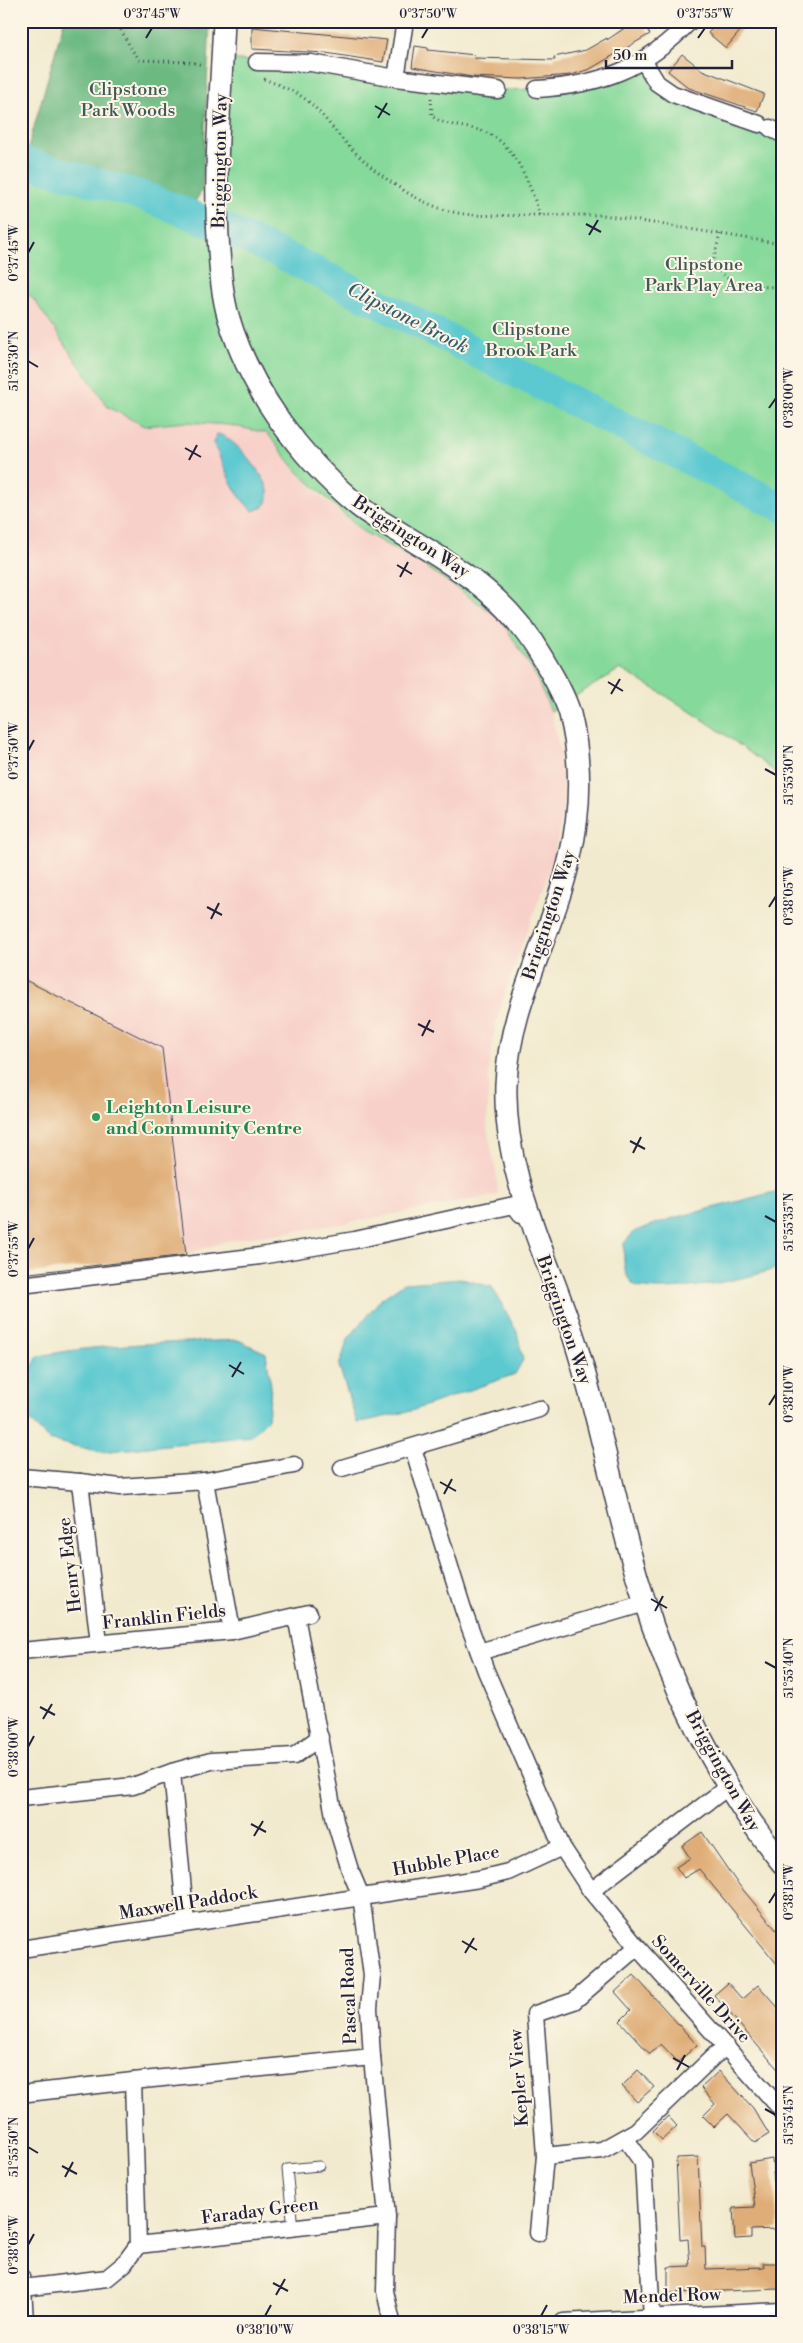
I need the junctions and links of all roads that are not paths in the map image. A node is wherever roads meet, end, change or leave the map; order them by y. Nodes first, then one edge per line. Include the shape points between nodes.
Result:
1 (224, 21) edge
2 (405, 21) edge
3 (690, 21) edge
4 (643, 60) junction
5 (258, 69) road end
6 (396, 78) junction
7 (537, 89) dead end
8 (498, 90) dead end
9 (770, 129) edge
10 (529, 1212) junction
11 (21, 1285) edge
12 (539, 1409) dead end
13 (413, 1448) junction
14 (294, 1465) dead end
15 (342, 1468) dead end
16 (21, 1477) edge
17 (205, 1481) junction
18 (80, 1482) junction
19 (645, 1603) junction
20 (302, 1614) joint
21 (232, 1631) junction
22 (100, 1643) junction
23 (21, 1651) edge
24 (479, 1652) junction
25 (320, 1737) junction
26 (172, 1772) junction
27 (729, 1786) junction
28 (21, 1798) edge
29 (562, 1847) junction
30 (782, 1863) edge
31 (591, 1891) junction
32 (361, 1896) junction
33 (186, 1923) junction
34 (637, 1947) junction
35 (21, 1949) edge
36 (727, 2047) junction
37 (372, 2057) junction
38 (133, 2081) junction
39 (28, 2093) dead end
40 (782, 2113) edge
41 (626, 2138) junction
42 (545, 2156) junction
43 (319, 2166) dead end
44 (387, 2217) junction
45 (293, 2228) junction
46 (538, 2233) dead end
47 (138, 2246) junction
48 (22, 2283) edge
49 (782, 2311) edge
50 (652, 2318) junction
51 (25, 2322) edge
52 (392, 2322) edge
53 (563, 2322) edge

1 - 10 street, Briggington Way via 216,190 220,270 225,305 242,352 261,390 296,442 355,503 481,584 508,609 531,637 569,710 580,795 570,861 528,980 513,1035 506,1080 506,1126 516,1174
2 - 6 street
3 - 4 street
4 - 7 street via 616,75 566,87
4 - 9 street via 657,83 673,94
5 - 6 street via 311,63
6 - 8 street
10 - 11 street via 520,1214 514,1204 355,1240 260,1256
10 - 19 street, Briggington Way via 575,1341
12 - 13 street
13 - 15 street
13 - 24 street, Somerville Drive
14 - 17 street
16 - 18 street
17 - 18 street via 120,1487
17 - 21 street
18 - 22 street, Henry Edge
19 - 24 street
19 - 27 street, Briggington Way via 698,1734
20 - 21 street, Franklin Fields
20 - 25 street, Pascal Road
21 - 22 street, Franklin Fields
22 - 23 street, Franklin Fields
24 - 29 street, Somerville Drive
25 - 26 street via 294,1756 211,1761
25 - 32 street, Pascal Road via 335,1822
26 - 28 street via 133,1786
26 - 33 street
27 - 30 street, Briggington Way via 760,1837
27 - 31 street
29 - 31 street, Somerville Drive
29 - 32 street, Hubble Place via 508,1872
31 - 34 street, Somerville Drive
32 - 33 street, Maxwell Paddock
32 - 37 street, Pascal Road via 372,1975 369,2008
33 - 35 street, Maxwell Paddock
34 - 36 street, Somerville Drive
34 - 42 street, Kepler View via 574,2001 535,2014
36 - 40 street, Somerville Drive
36 - 41 street
37 - 38 street
37 - 44 street, Pascal Road
38 - 39 street
38 - 47 street
41 - 42 street via 602,2150
41 - 50 street via 643,2163
42 - 46 street, Kepler View
43 - 45 lane via 287,2169
44 - 45 street, Faraday Green
44 - 52 street, Pascal Road via 385,2291
45 - 47 street, Faraday Green
47 - 48 street via 107,2278
48 - 51 street
49 - 50 street, Mendel Row
50 - 53 street, Mendel Row

